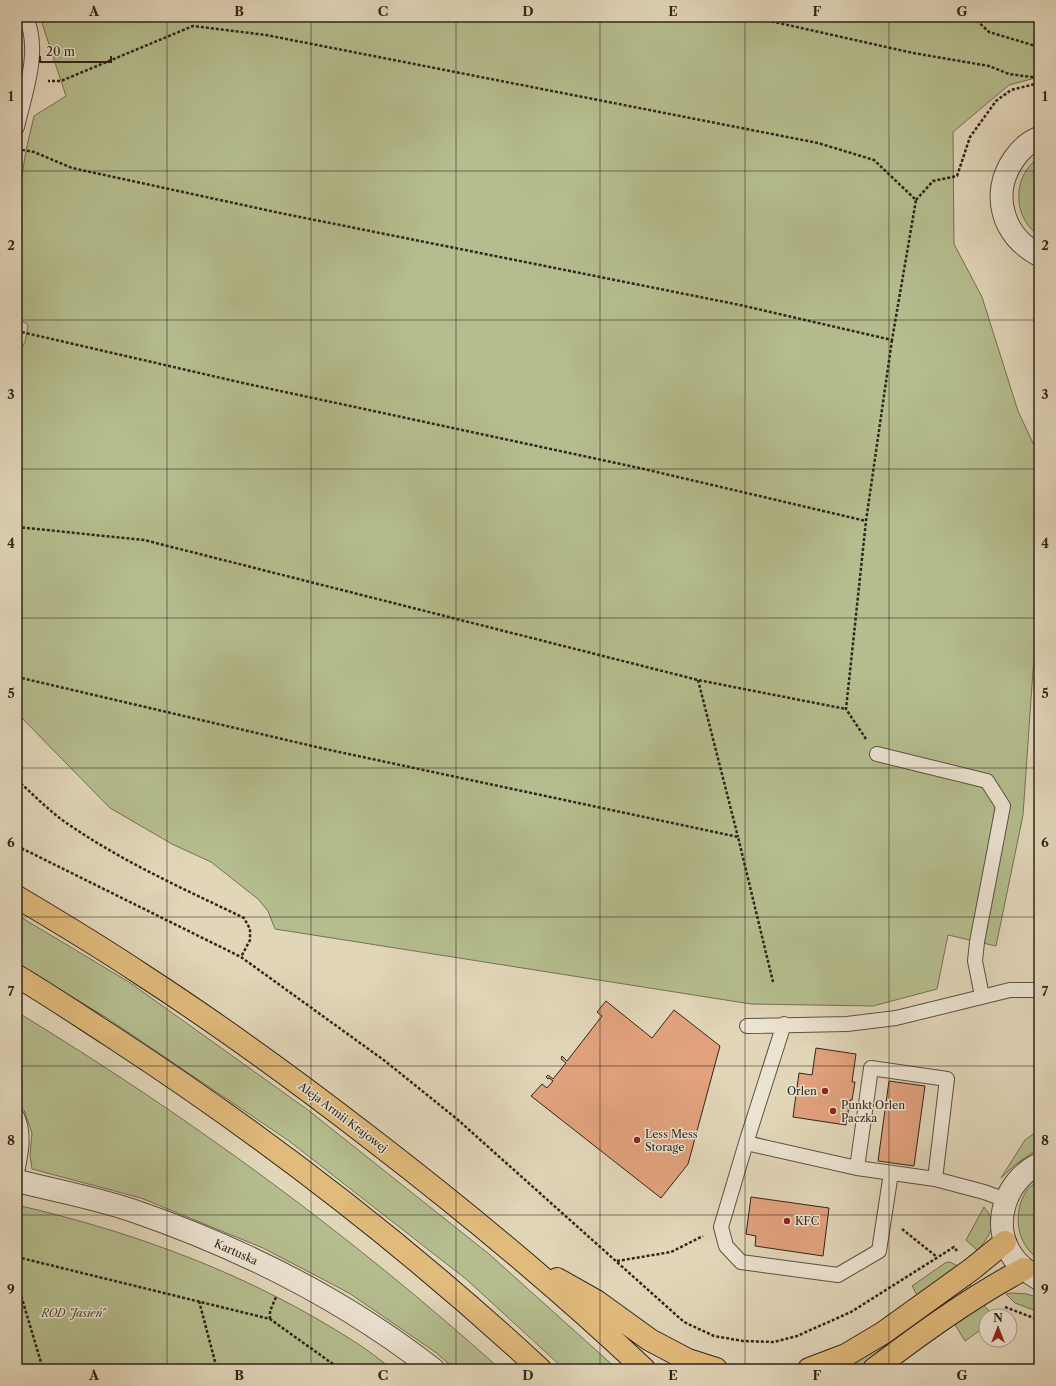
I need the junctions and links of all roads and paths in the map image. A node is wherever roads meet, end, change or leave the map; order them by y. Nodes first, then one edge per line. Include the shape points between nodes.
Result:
1 (26, 17) edge
2 (752, 17) edge
3 (973, 17) edge
4 (1039, 47) edge
5 (1039, 78) edge
6 (27, 82) junction
7 (1039, 83) edge
8 (17, 127) edge
9 (1039, 138) edge
10 (17, 149) edge
11 (916, 200) junction
12 (1039, 255) edge
13 (17, 331) edge
14 (892, 340) junction
15 (866, 521) junction
16 (17, 527) edge
17 (17, 677) edge
18 (698, 680) junction
19 (846, 709) junction
20 (877, 754) joint
21 (17, 780) edge
22 (738, 837) junction
23 (17, 846) edge
24 (17, 897) edge
25 (241, 957) junction
26 (17, 976) edge
27 (773, 982) dead end
28 (1039, 990) edge
29 (17, 993) edge
30 (982, 996) junction
31 (784, 1024) junction
32 (747, 1026) dead end
33 (151, 1062) junction
34 (17, 1116) edge
35 (746, 1143) junction
36 (1039, 1164) edge
37 (856, 1168) junction
38 (17, 1172) edge
39 (891, 1173) junction
40 (935, 1179) junction
41 (17, 1181) edge
42 (1006, 1200) junction
43 (884, 1215) junction
44 (721, 1227) junction
45 (1006, 1242) junction
46 (516, 1255) junction
47 (962, 1256) dead end
48 (17, 1257) edge
49 (937, 1257) junction
50 (616, 1261) junction
51 (1032, 1274) edge
52 (17, 1282) edge
53 (276, 1297) dead end
54 (199, 1301) junction
55 (1004, 1307) dead end
56 (270, 1319) junction
57 (1039, 1320) edge
58 (43, 1369) edge
59 (217, 1369) edge
60 (340, 1369) edge
61 (433, 1369) edge
62 (540, 1369) edge
63 (644, 1369) edge
64 (716, 1369) edge
65 (809, 1369) edge
66 (874, 1369) edge

1 - 6 lane via 31,27 33,43
2 - 5 path via 913,53 989,66 1009,74
3 - 4 path via 989,32
6 - 8 lane
6 - 11 path via 61,81 193,26 266,35 818,142 874,160
7 - 11 path via 1011,90 996,101 970,137 957,176 933,181
9 - 12 street via 1019,151 1008,167 1002,184 1002,203 1006,220 1015,237
10 - 14 path via 34,152 72,168 302,218 740,305
11 - 14 path
13 - 15 path
14 - 15 path
15 - 19 path
16 - 18 path via 144,540
17 - 22 path via 325,749
18 - 19 path
18 - 22 path
19 - 20 path
20 - 30 lane via 987,781 1003,806 976,948 975,961
21 - 25 path via 67,823 104,848 244,918 250,929 250,940
22 - 27 path
23 - 25 path
24 - 46 main road, Aleja Armii Krajowej via 141,973 244,1043 398,1159
25 - 50 path via 386,1061 457,1119
26 - 33 main road
28 - 30 lane via 1010,990
29 - 33 main road
30 - 31 lane via 896,1018 847,1024
31 - 32 lane
31 - 35 lane
33 - 62 main road via 281,1154 436,1276
34 - 38 lane via 22,1128
35 - 37 lane
35 - 44 lane
36 - 42 street via 1024,1173 1013,1185
37 - 39 lane
37 - 40 lane via 871,1068 947,1079
39 - 40 lane
39 - 43 lane
40 - 42 lane
41 - 61 street, Kartuska via 131,1210 210,1240 323,1295 376,1328
42 - 45 street via 1002,1214
43 - 44 lane via 879,1251 838,1275 741,1262 726,1246
43 - 49 path
44 - 50 path via 671,1252
45 - 51 street via 1013,1257
45 - 65 main road via 883,1333 846,1355
46 - 63 main road, Aleja Armii Krajowej
46 - 64 main road via 596,1301 650,1340 688,1360
47 - 49 path via 954,1247
48 - 54 path
49 - 50 path via 851,1312 797,1336 774,1342 743,1342 714,1336 684,1322
51 - 66 main road via 986,1292
52 - 58 path
53 - 56 path via 270,1311
54 - 56 path
54 - 59 path
55 - 57 path
56 - 60 path

